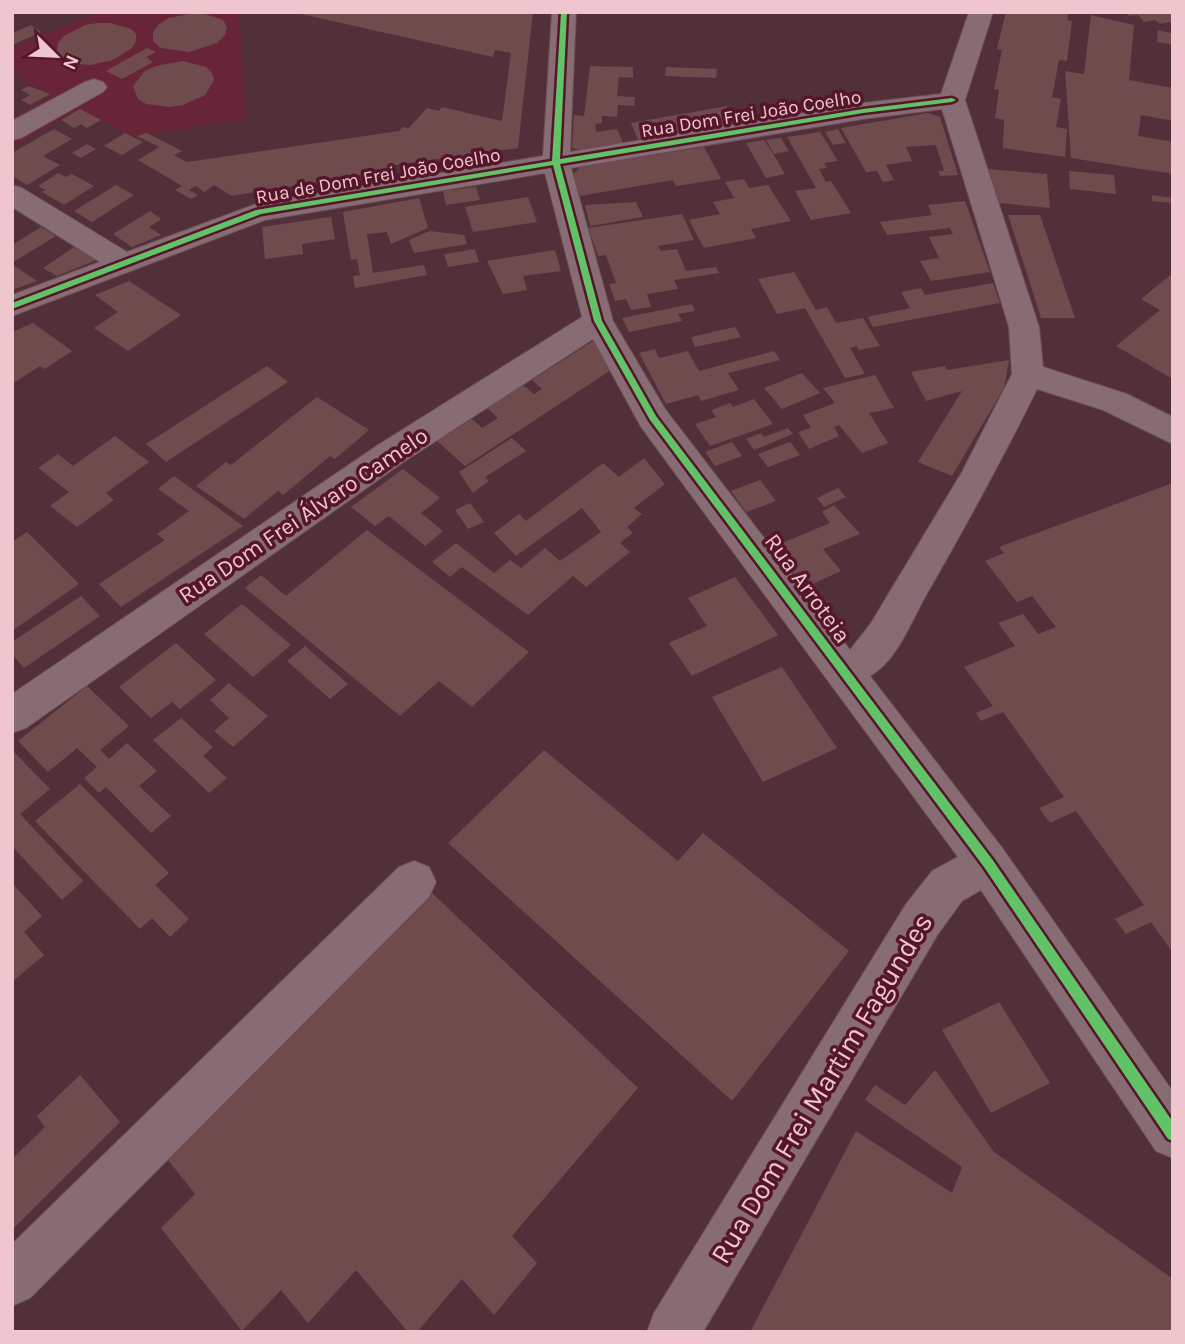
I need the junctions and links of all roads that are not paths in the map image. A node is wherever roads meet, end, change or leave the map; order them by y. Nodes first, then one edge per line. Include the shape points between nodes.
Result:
1 (565, 12) edge
2 (982, 12) edge
3 (94, 87) dead end
4 (952, 100) junction
5 (12, 132) edge
6 (556, 162) junction
7 (12, 194) edge
8 (122, 262) junction
9 (12, 306) edge
10 (598, 321) junction
11 (1028, 374) junction
12 (1173, 432) edge
13 (844, 672) junction
14 (17, 706) edge
15 (988, 863) junction
16 (414, 882) dead end
17 (1173, 1134) edge
18 (12, 1280) edge
19 (673, 1332) edge

1 - 6 street, Rua Arroteia
2 - 4 street
3 - 5 street
4 - 6 street, Rua Dom Frei João Coelho
4 - 11 street via 1024,327
6 - 8 street, Rua de Dom Frei João Coelho via 259,212
6 - 10 street, Rua Arroteia
7 - 8 street
8 - 9 street, Rua de Dom Frei João Coelho
10 - 13 street, Rua Arroteia via 653,418
10 - 14 street, Rua Dom Frei Álvaro Camelo via 347,483
11 - 12 street via 1115,402
11 - 13 street via 976,478 884,635 865,660
13 - 15 street, Rua Arroteia
15 - 17 street, Rua Arroteia
15 - 19 street, Rua Dom Frei Martim Fagundes via 947,886 922,919
16 - 18 street

